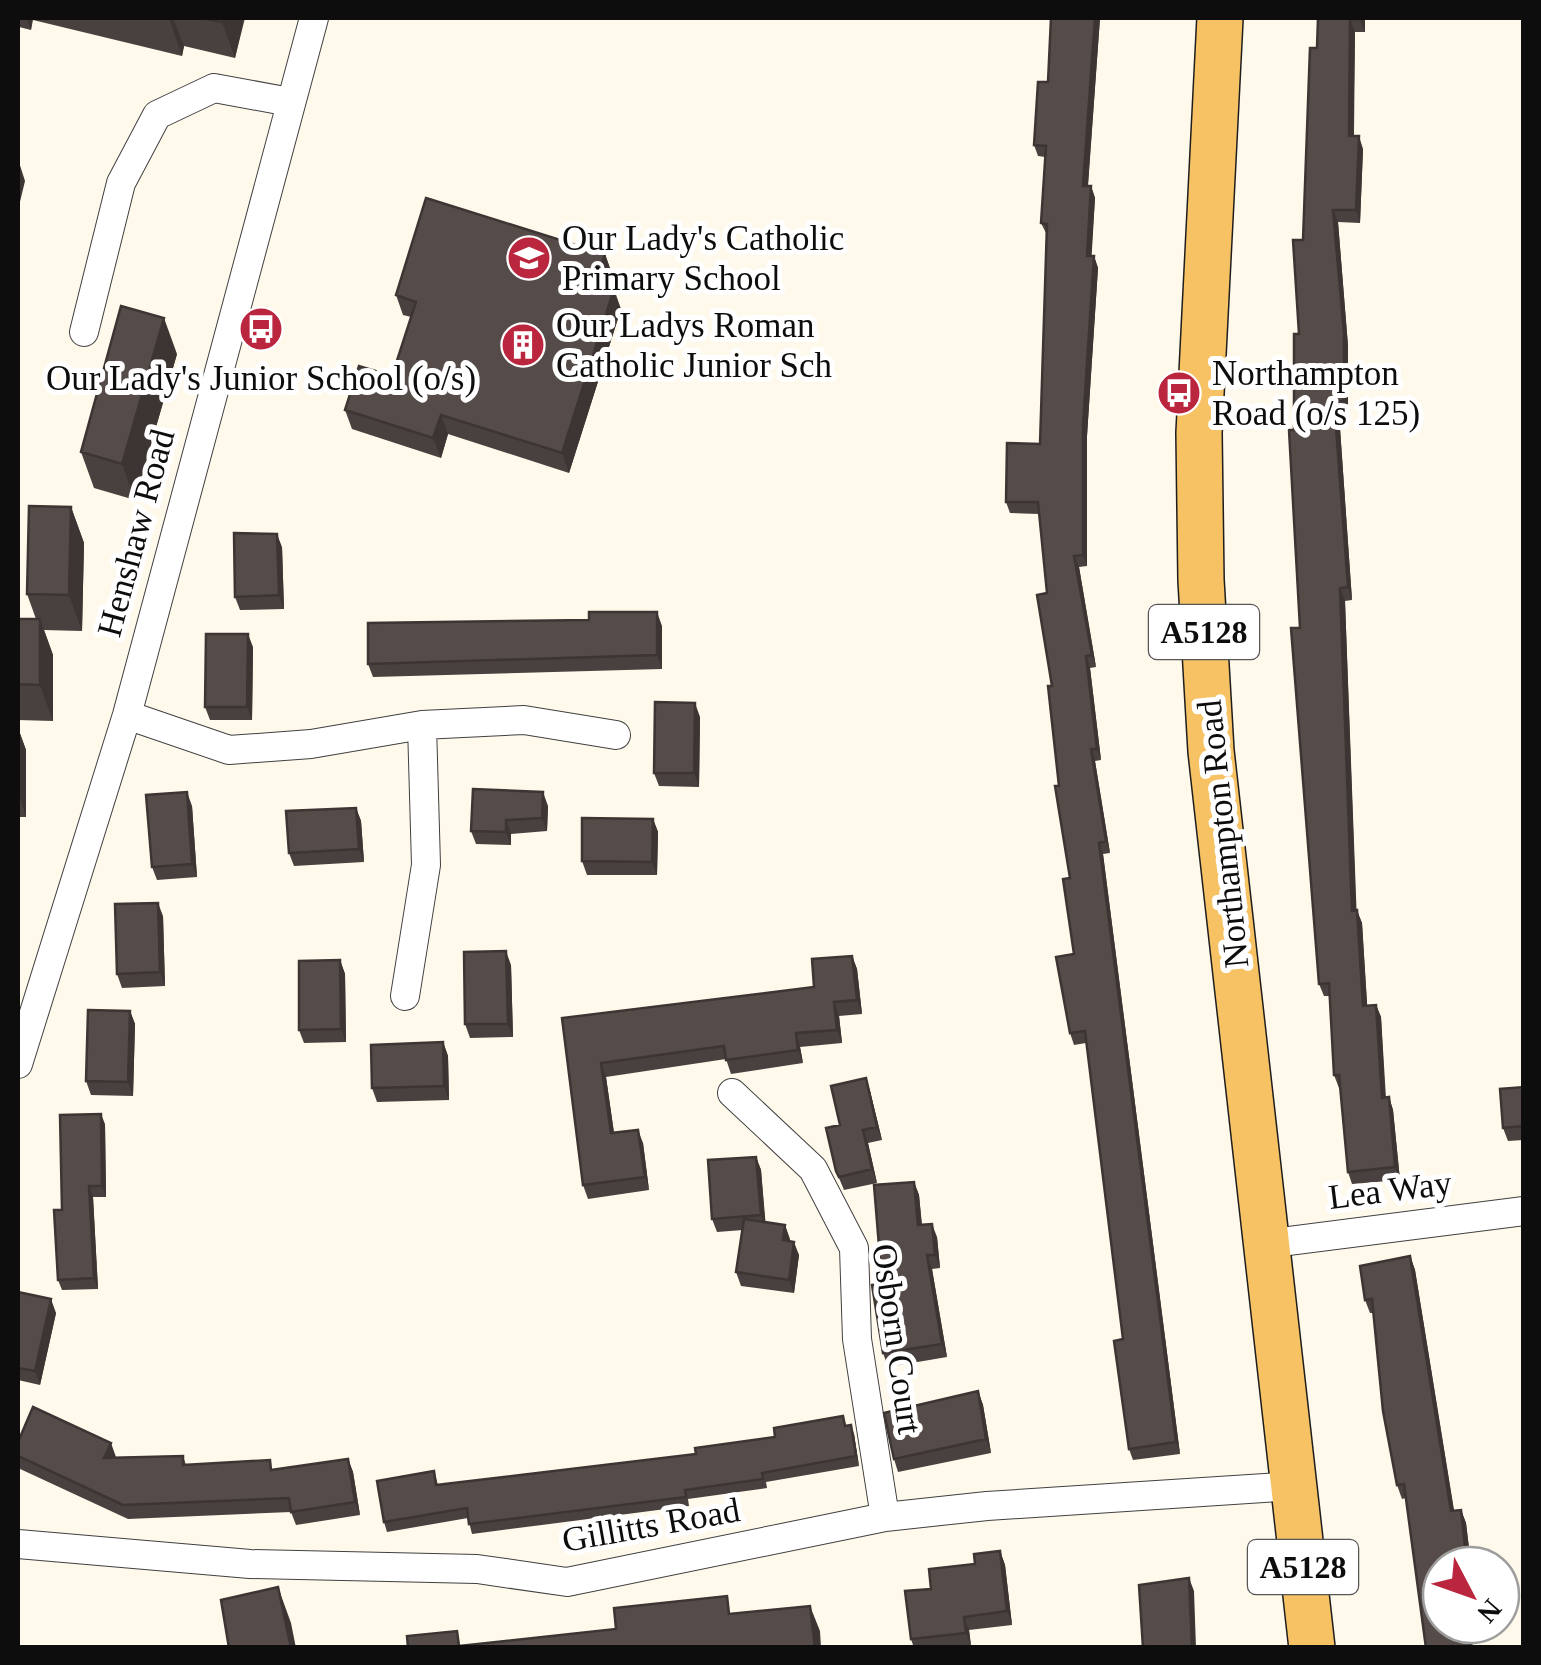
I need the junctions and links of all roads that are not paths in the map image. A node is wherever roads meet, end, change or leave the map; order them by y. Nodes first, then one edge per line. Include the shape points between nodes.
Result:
1 (314, 18) edge
2 (1220, 18) edge
3 (290, 102) junction
4 (84, 332) dead end
5 (127, 716) junction
6 (422, 725) junction
7 (616, 734) dead end
8 (405, 996) dead end
9 (18, 1064) edge
10 (732, 1093) dead end
11 (1524, 1212) edge
12 (1265, 1244) junction
13 (1294, 1486) junction
14 (885, 1517) junction
15 (18, 1544) edge
16 (1312, 1648) edge

1 - 3 street, Henshaw Road
2 - 12 main road, Northampton Road / A5128 via 1199,433 1201,580 1212,751
3 - 4 street via 214,88 157,116 120,183
3 - 5 street, Henshaw Road
5 - 6 street via 230,750
5 - 9 street, Henshaw Road
6 - 7 street via 524,720
6 - 8 street via 426,866
10 - 14 street, Osborn Court via 813,1170 854,1248 857,1339
11 - 12 street, Lea Way
12 - 13 main road, Northampton Road / A5128
13 - 14 street, Gillitts Road
13 - 16 main road, Northampton Road / A5128
14 - 15 street, Gillitts Road via 567,1582 477,1569 250,1564

